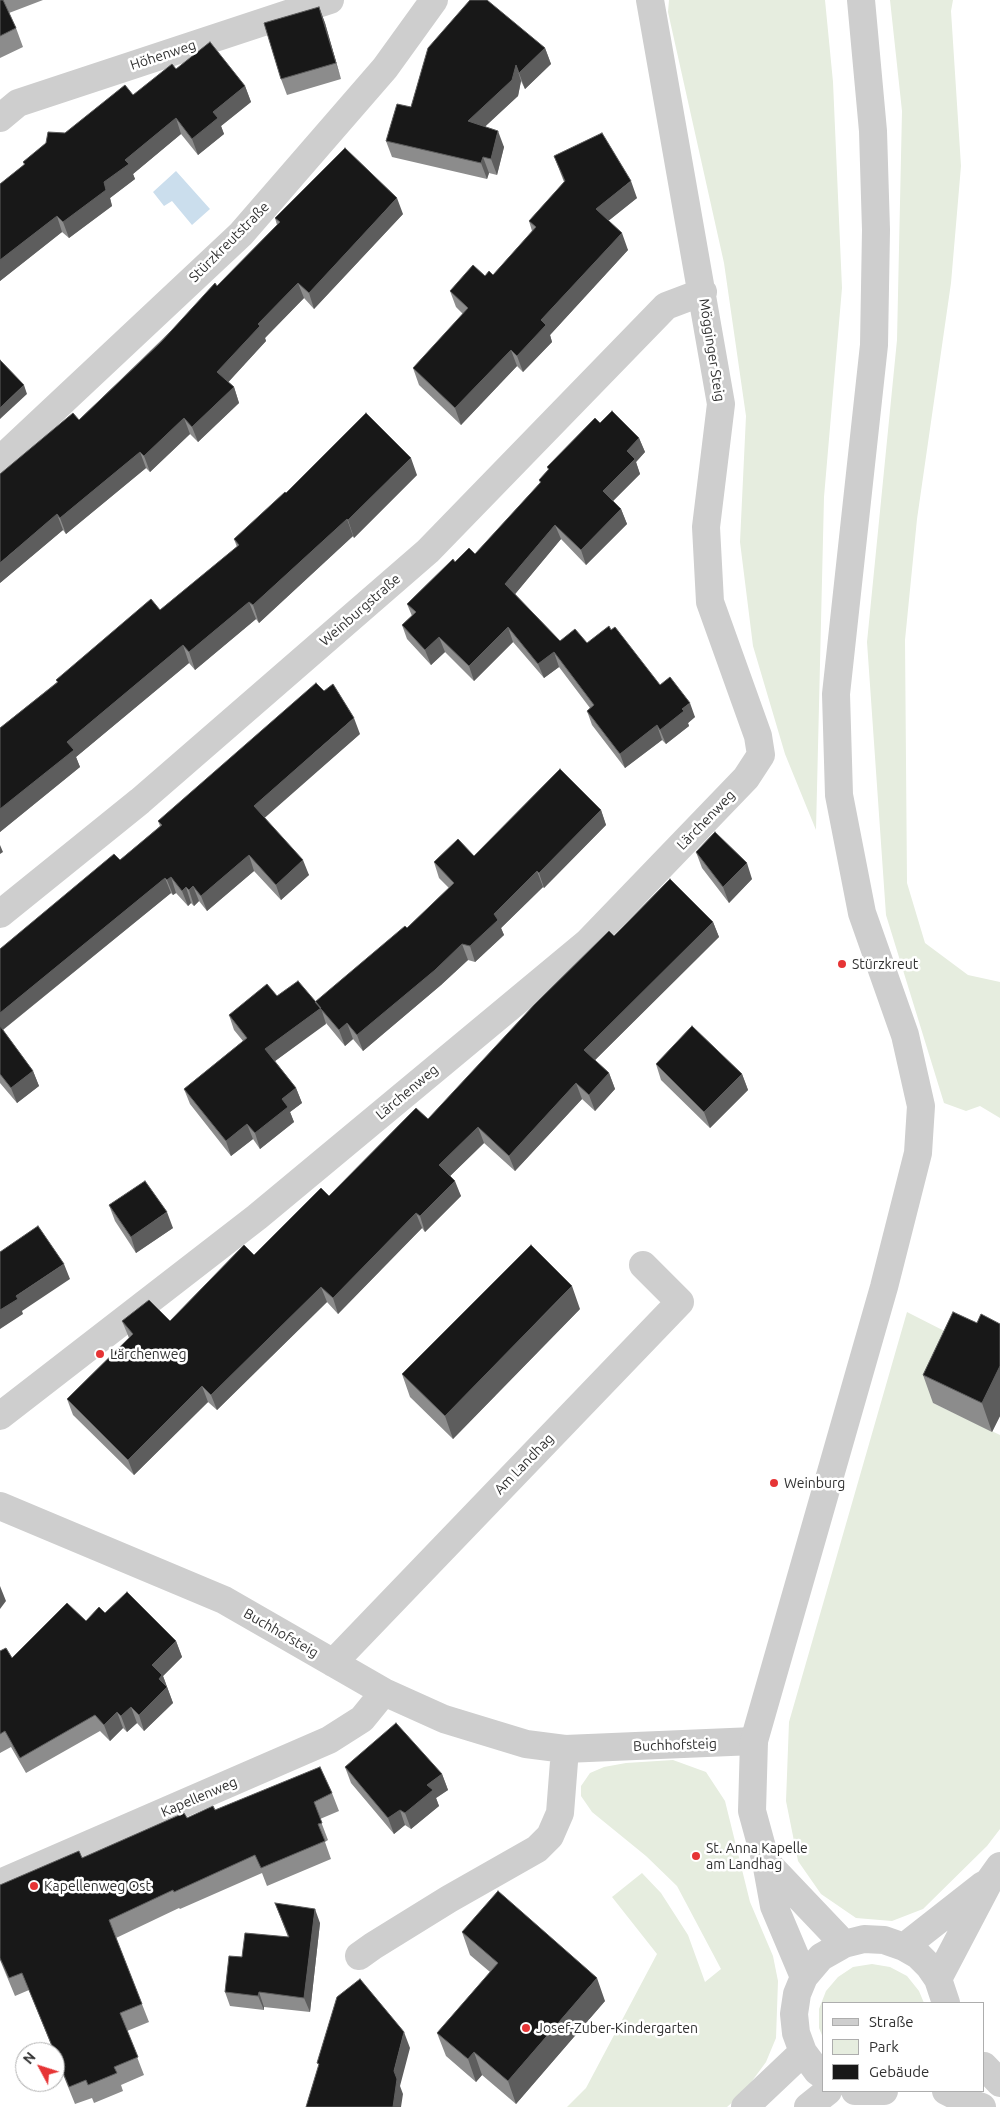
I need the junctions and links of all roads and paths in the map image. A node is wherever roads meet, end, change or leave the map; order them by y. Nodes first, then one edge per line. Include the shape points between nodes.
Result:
1 (330, 0) edge
2 (434, 0) edge
3 (650, 0) edge
4 (861, 0) edge
5 (0, 118) edge
6 (702, 292) junction
7 (0, 460) edge
8 (761, 755) joint
9 (0, 914) edge
10 (643, 1265) dead end
11 (0, 1416) edge
12 (0, 1506) edge
13 (333, 1663) junction
14 (384, 1692) junction
15 (754, 1742) junction
16 (565, 1749) junction
17 (766, 1862) junction
18 (995, 1873) edge
19 (0, 1883) edge
20 (844, 1944) junction
21 (904, 1947) junction
22 (359, 1956) dead end
23 (804, 1977) junction
24 (942, 1991) edge
25 (803, 2052) junction
26 (985, 2067) edge
27 (822, 2075) edge
28 (1000, 2083) edge
29 (827, 2092) edge
30 (948, 2092) edge
31 (745, 2107) edge
32 (808, 2107) edge
33 (982, 2107) edge

1 - 5 street, Höhenweg via 18,104
2 - 7 street, Stürzkreutstraße via 385,68 241,234
3 - 6 street, Mögginger Steig
4 - 15 street via 873,131 876,230 874,345 836,694 839,795 862,912 905,1035 922,1106 918,1153 884,1286
6 - 8 street, Mögginger Steig via 721,404 706,527 710,602 758,736
6 - 9 street, Weinburgstraße via 666,306 428,551 140,801
8 - 11 street, Lärchenweg via 746,778 588,942 257,1217
10 - 13 street, Am Landhag via 680,1302
12 - 13 street, Buchhofsteig via 224,1600
13 - 14 street, Buchhofsteig
14 - 16 street, Buchhofsteig via 444,1718 526,1744
14 - 19 street, Kapellenweg via 362,1719 329,1740
15 - 16 street, Buchhofsteig
15 - 17 street via 752,1811
16 - 22 street via 560,1813 550,1836 537,1849
17 - 20 street
17 - 23 street via 774,1906
18 - 21 street
18 - 24 street
20 - 21 street via 864,1939 884,1940
20 - 23 street via 821,1957
21 - 24 street via 918,1955
23 - 25 street via 794,2014 796,2034
25 - 27 street
25 - 31 street
26 - 28 street
29 - 32 street
30 - 33 street

